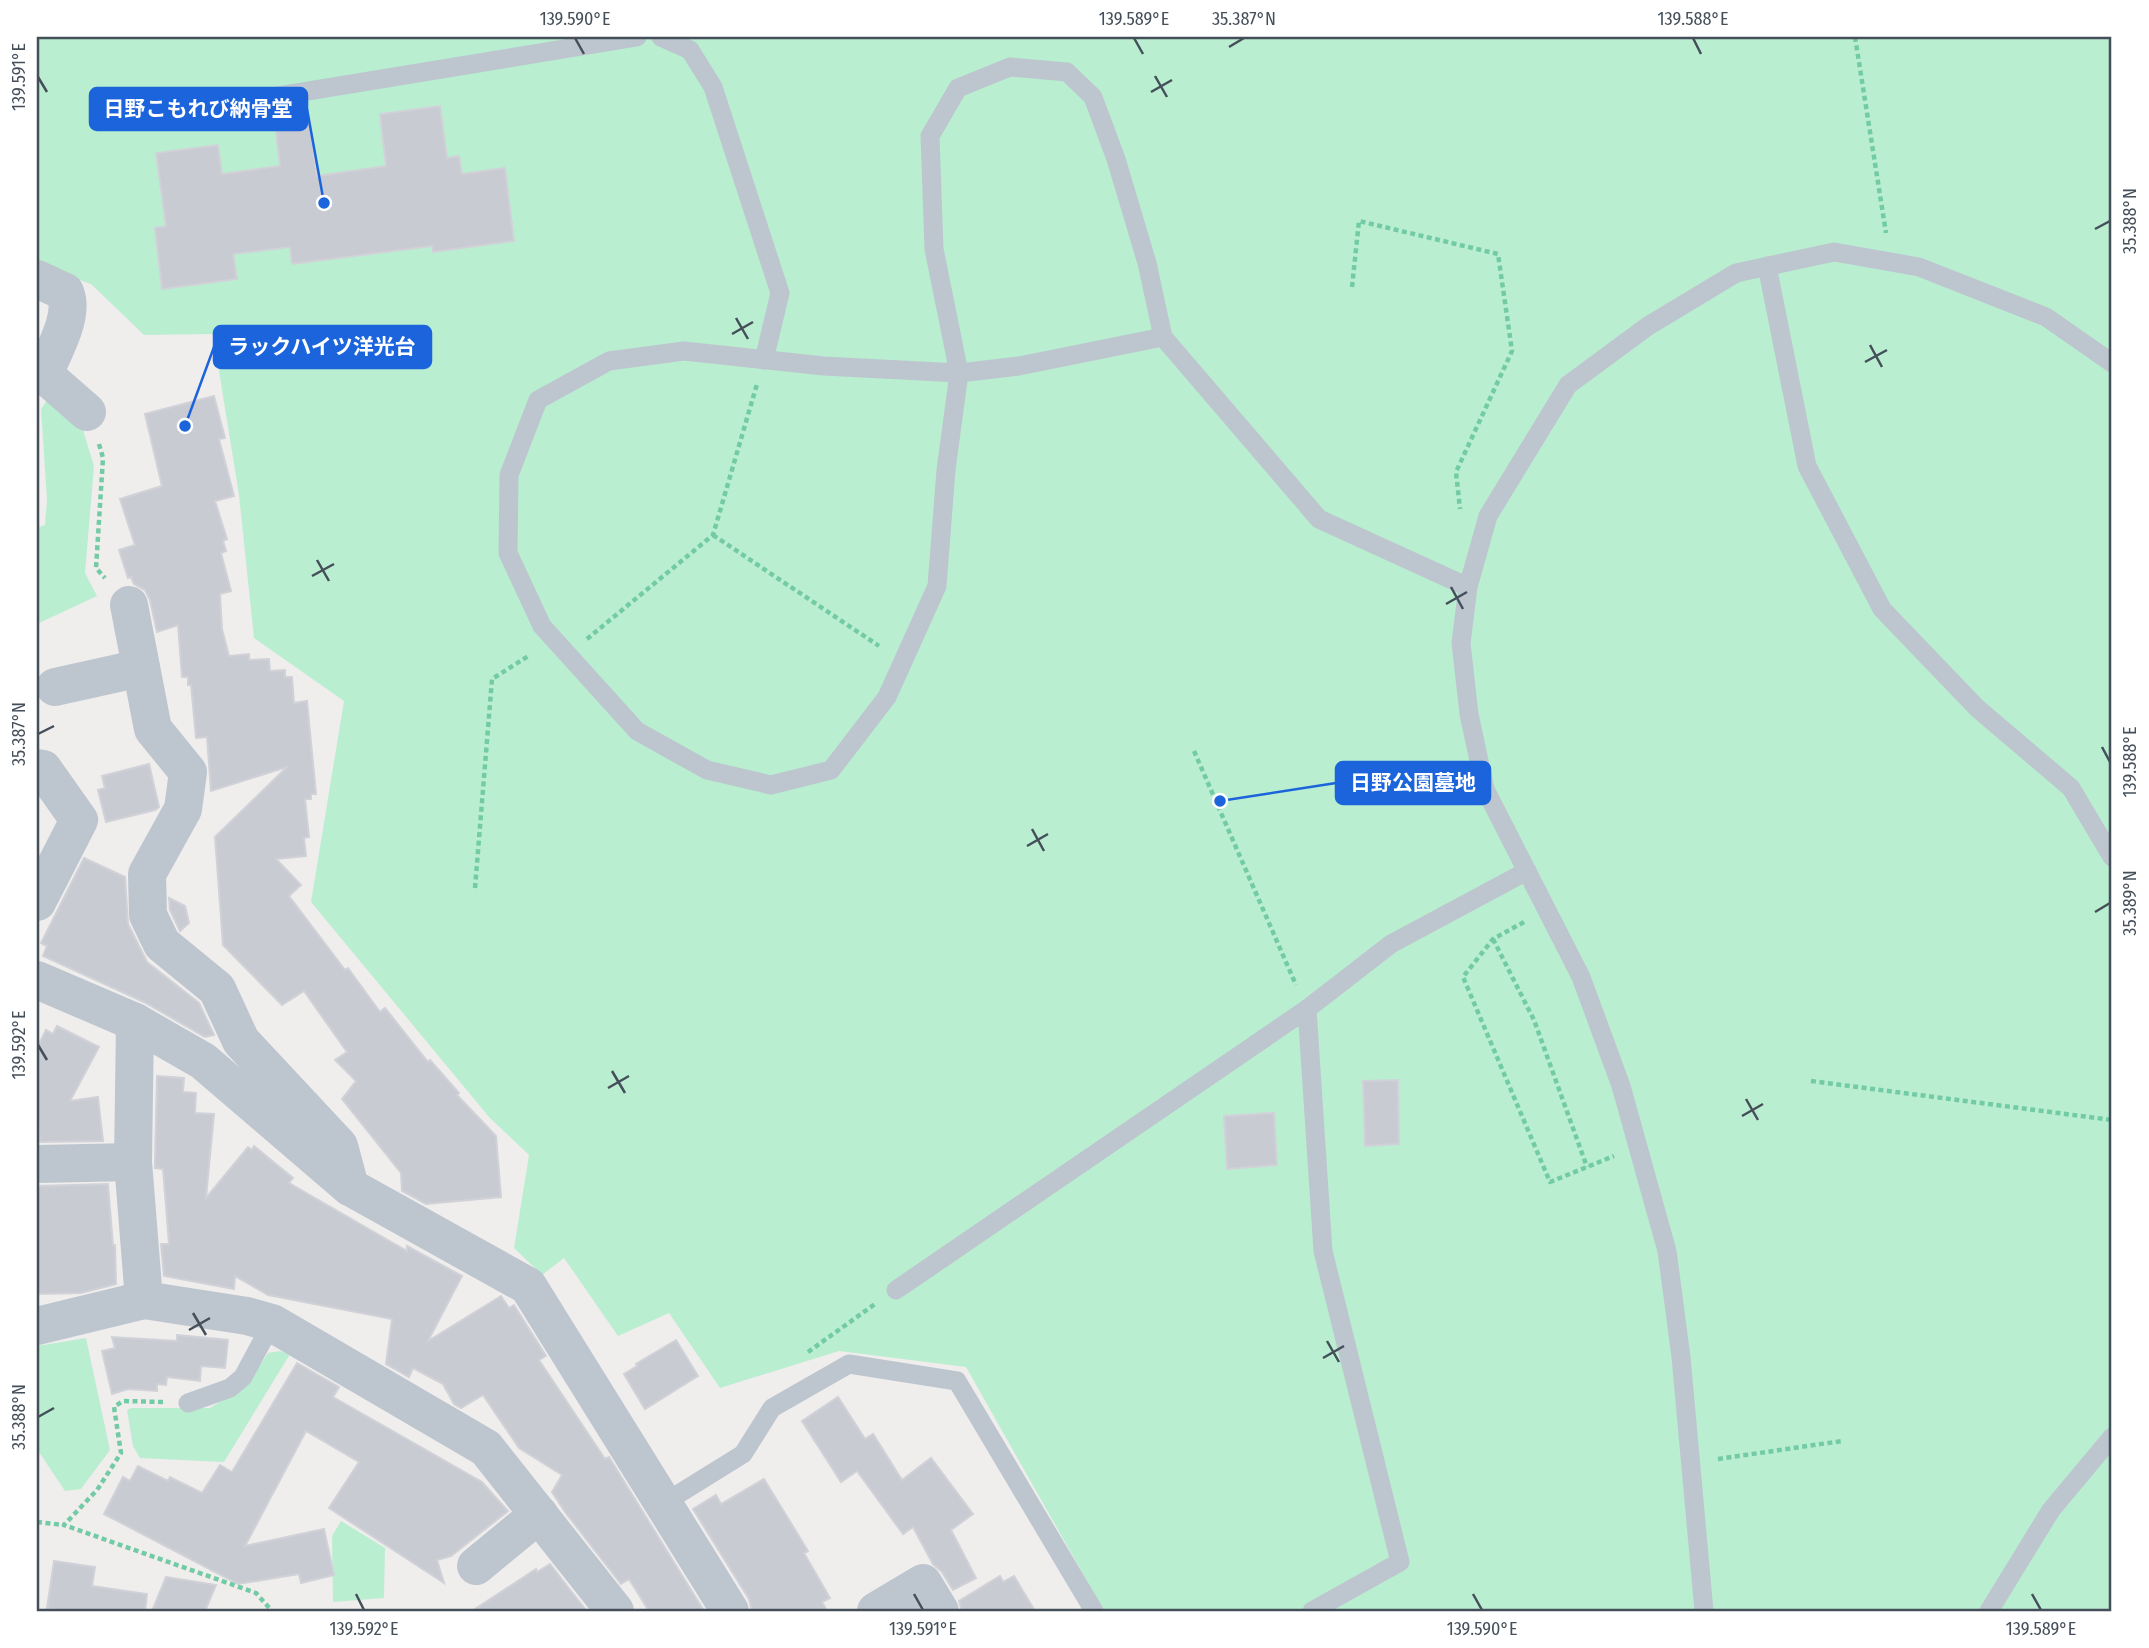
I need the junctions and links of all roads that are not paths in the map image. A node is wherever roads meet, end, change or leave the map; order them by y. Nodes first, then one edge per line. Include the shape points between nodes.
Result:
1 (637, 37) edge
2 (661, 37) edge
3 (116, 112) dead end
4 (1767, 266) junction
5 (37, 279) edge
6 (1163, 337) junction
7 (764, 360) junction
8 (2112, 363) edge
9 (959, 373) junction
10 (42, 384) edge
11 (87, 412) road end
12 (1468, 587) junction
13 (129, 605) road end
14 (141, 668) junction
15 (55, 687) dead end
16 (37, 768) edge
17 (2112, 857) edge
18 (1527, 871) junction
19 (37, 902) edge
20 (37, 980) edge
21 (1307, 1009) junction
22 (135, 1022) junction
23 (133, 1162) junction
24 (37, 1164) edge
25 (350, 1186) junction
26 (896, 1290) dead end
27 (145, 1300) junction
28 (272, 1323) junction
29 (37, 1326) edge
30 (188, 1403) road end
31 (2111, 1436) edge
32 (664, 1503) junction
33 (538, 1514) junction
34 (476, 1566) dead end
35 (615, 1611) edge
36 (730, 1611) edge
37 (876, 1611) edge
38 (940, 1611) edge
39 (1094, 1611) edge
40 (1312, 1611) edge
41 (1704, 1611) edge
42 (1989, 1611) edge

1 - 3 lane via 254,100
2 - 7 lane via 690,50 713,87 780,293
4 - 8 lane via 1834,252 1919,267 2046,317
4 - 12 lane via 1736,273 1648,326 1568,385 1488,516
4 - 17 lane via 1807,466 1882,609 1977,708 2071,788
5 - 10 street via 65,292 69,301
6 - 9 lane via 1019,366
6 - 9 lane via 1147,263 1093,97 1067,72 1010,66 958,88 930,136 934,249
6 - 12 lane via 1319,519
7 - 9 lane
7 - 9 lane via 684,351 609,361 538,400 509,475 508,553 542,626 637,731 707,770 771,785 831,769 887,697 903,662 937,586
10 - 11 street
12 - 18 lane via 1461,643 1469,714 1485,789
13 - 14 street
14 - 15 street
14 - 25 street via 153,729 188,772 183,809 147,874 148,915 162,944 216,989 241,1041 339,1146
16 - 19 street via 43,769 79,820
18 - 21 lane via 1391,944
18 - 41 lane via 1581,977 1621,1086 1667,1251
20 - 22 street
21 - 26 lane
21 - 40 lane via 1323,1251 1400,1562
22 - 23 street
22 - 25 street via 203,1061
23 - 24 street
23 - 27 street
25 - 32 street via 528,1286
27 - 28 street
27 - 29 street
28 - 30 lane via 243,1377 230,1388
28 - 33 street via 486,1448
31 - 42 lane via 2051,1510
32 - 36 street
32 - 39 lane via 743,1454 772,1408 849,1364 957,1381
33 - 34 street
33 - 35 street
37 - 38 street via 923,1583

